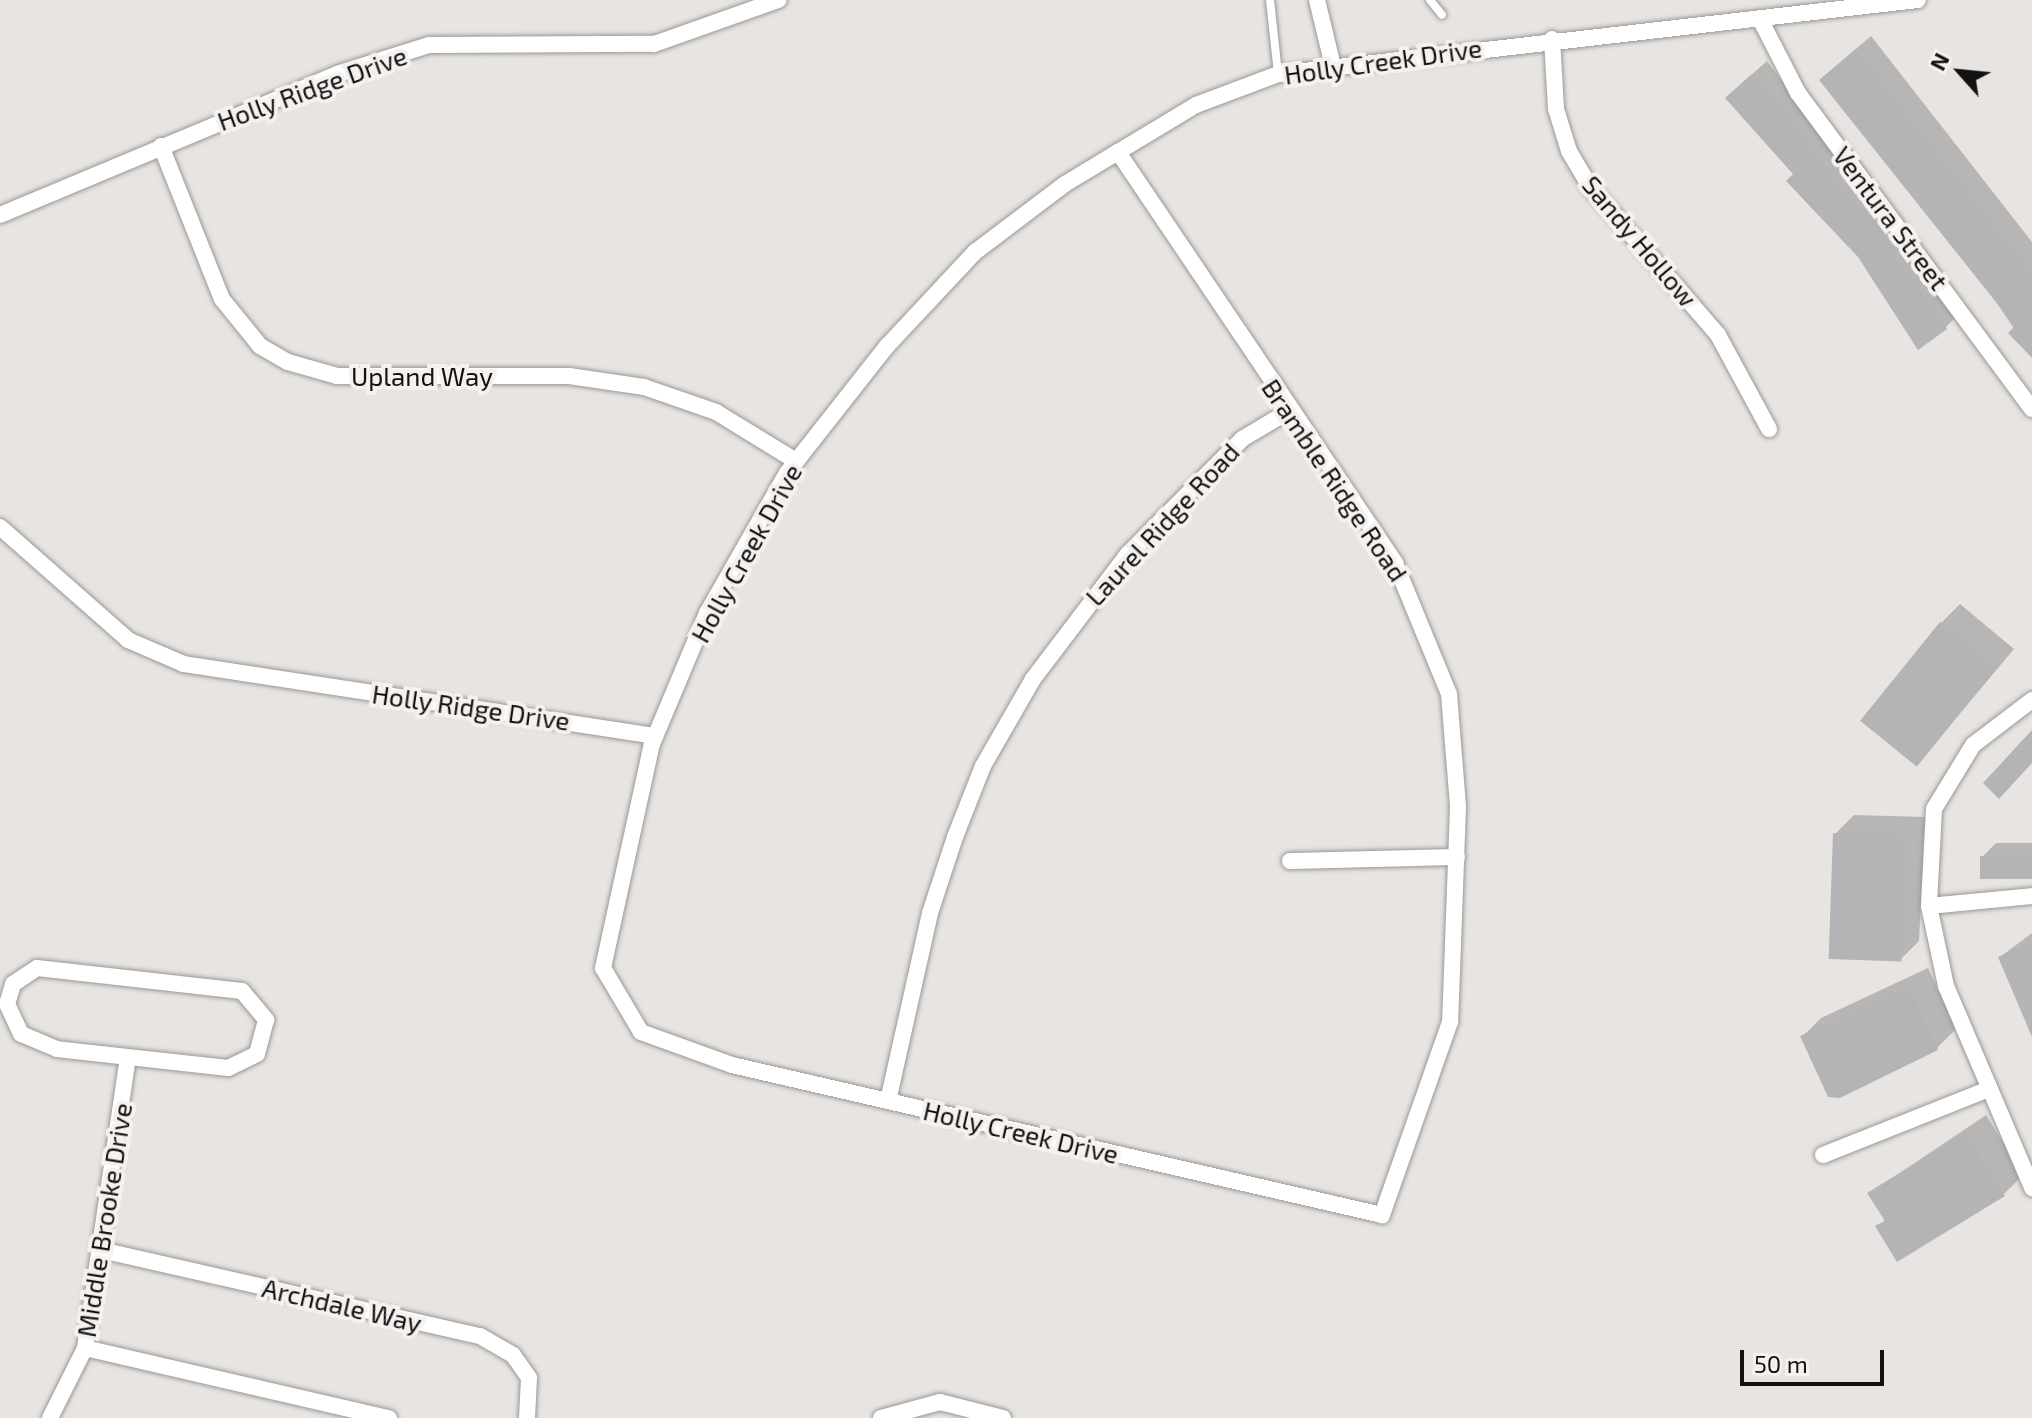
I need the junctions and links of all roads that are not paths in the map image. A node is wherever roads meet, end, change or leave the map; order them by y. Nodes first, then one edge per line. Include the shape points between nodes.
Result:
1 (778, 0) edge
2 (1270, 0) edge
3 (1317, 0) edge
4 (1430, 0) edge
5 (1918, 0) edge
6 (1860, 4) edge
7 (1442, 15) dead end
8 (1761, 21) junction
9 (1552, 39) junction
10 (1333, 66) junction
11 (1278, 74) junction
12 (161, 146) junction
13 (1118, 152) junction
14 (0, 215) edge
15 (2032, 409) edge
16 (1289, 411) junction
17 (1769, 429) dead end
18 (796, 461) junction
19 (0, 527) edge
20 (2032, 700) edge
21 (655, 736) junction
22 (1457, 857) junction
23 (1290, 861) dead end
24 (2032, 896) edge
25 (1929, 906) junction
26 (127, 1062) junction
27 (1989, 1089) junction
28 (888, 1101) junction
29 (1823, 1155) dead end
30 (2032, 1188) edge
31 (1382, 1215) joint
32 (101, 1250) junction
33 (85, 1348) junction
34 (50, 1418) edge
35 (389, 1418) edge
36 (527, 1418) edge
37 (881, 1418) edge
38 (1003, 1418) edge

1 - 12 street, Holly Ridge Drive via 654,44 429,45
2 - 11 lane
3 - 10 street
4 - 7 lane
5 - 6 street, Holly Creek Drive
6 - 8 street, Holly Creek Drive
8 - 9 street, Holly Creek Drive
8 - 15 street, Ventura Street via 1798,93
9 - 10 street, Holly Creek Drive
9 - 17 street, Sandy Hollow via 1556,109 1569,151 1590,187 1718,335
10 - 11 street, Holly Creek Drive
11 - 13 street, Holly Creek Drive via 1196,105
12 - 14 street, Holly Ridge Drive
12 - 18 street, Upland Way via 222,299 260,346 288,362 337,376 569,376 644,387 716,412
13 - 16 street, Bramble Ridge Road
13 - 18 street, Holly Creek Drive via 975,252 887,346
16 - 22 street, Bramble Ridge Road via 1395,563 1428,631 1449,694
16 - 28 street, Laurel Ridge Road via 1242,439 1127,555 1033,679 983,766 955,837 930,913
18 - 21 street, Holly Creek Drive via 707,613
19 - 21 street, Holly Ridge Drive via 128,640 184,664
20 - 25 street via 1973,745 1934,809
21 - 28 street, Holly Creek Drive via 603,968 618,1005 641,1032 732,1065
22 - 23 street
22 - 31 street, Bramble Ridge Road via 1450,1022
24 - 25 street
25 - 27 street via 1946,986
26 - 26 street via 228,1068 257,1054 266,1020 242,991 37,968 13,984 7,1004 21,1034 57,1049
26 - 32 street, Middle Brooke Drive
27 - 29 street
27 - 30 street
28 - 31 street, Holly Creek Drive
32 - 33 street, Middle Brooke Drive
32 - 36 street, Archdale Way via 480,1336 513,1355 529,1378
33 - 34 street, Middle Brooke Drive
33 - 35 street
37 - 38 street via 940,1402

